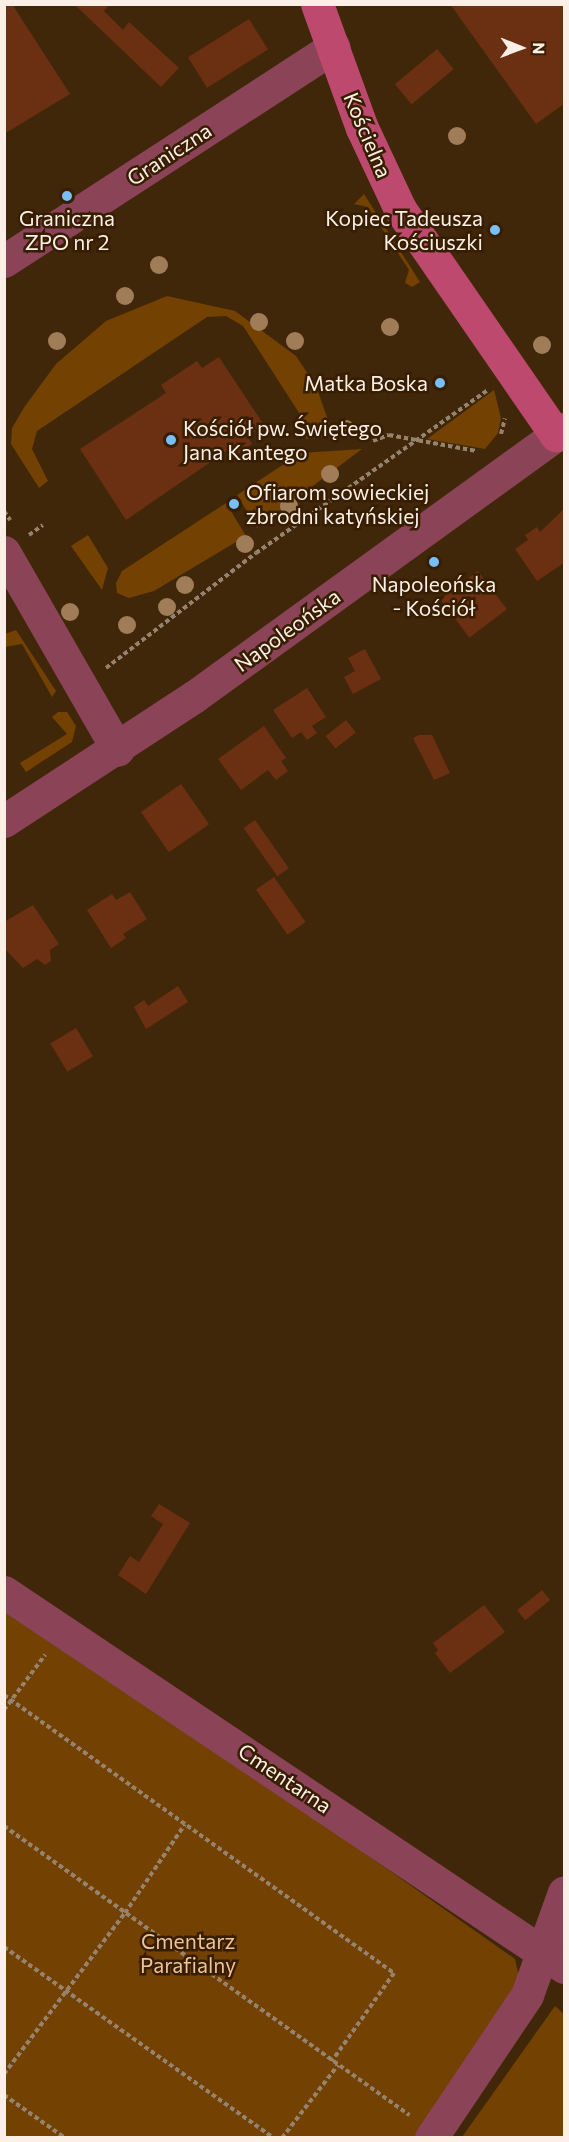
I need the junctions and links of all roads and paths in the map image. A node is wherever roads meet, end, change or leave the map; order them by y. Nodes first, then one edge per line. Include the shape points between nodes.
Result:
1 (317, 4) edge
2 (334, 47) junction
3 (4, 261) edge
4 (511, 373) junction
5 (560, 432) edge
6 (389, 435) dead end
7 (373, 441) dead end
8 (44, 525) dead end
9 (13, 546) edge
10 (100, 675) dead end
11 (118, 750) junction
12 (4, 821) edge
13 (4, 1592) edge
14 (63, 1630) junction
15 (4, 1695) edge
16 (12, 1700) junction
17 (4, 1710) edge
18 (185, 1824) junction
19 (4, 1826) edge
20 (564, 1892) edge
21 (126, 1912) junction
22 (4, 1947) edge
23 (555, 1959) edge
24 (66, 1991) junction
25 (332, 2061) junction
26 (338, 2065) junction
27 (4, 2074) edge
28 (4, 2095) edge
29 (432, 2136) edge
30 (65, 2138) edge
31 (274, 2138) edge
32 (282, 2138) edge

1 - 2 main road, Kościelna
2 - 3 street, Graniczna
2 - 4 main road, Kościelna via 362,128 400,209
4 - 5 main road, Kościelna
4 - 10 path via 256,553 110,663
5 - 11 street, Napoleońska
6 - 7 path
8 - 9 path
9 - 11 street
11 - 12 street, Napoleońska
13 - 14 street, Cmentarna
14 - 16 path
14 - 23 street, Cmentarna
15 - 16 path
16 - 17 path
16 - 18 path
18 - 21 path
18 - 25 path via 394,1973
19 - 21 path
20 - 23 street
21 - 24 path
21 - 25 path
22 - 24 path
23 - 29 street
24 - 27 path
24 - 31 path
25 - 26 path
26 - 29 path
26 - 32 path
28 - 30 path

